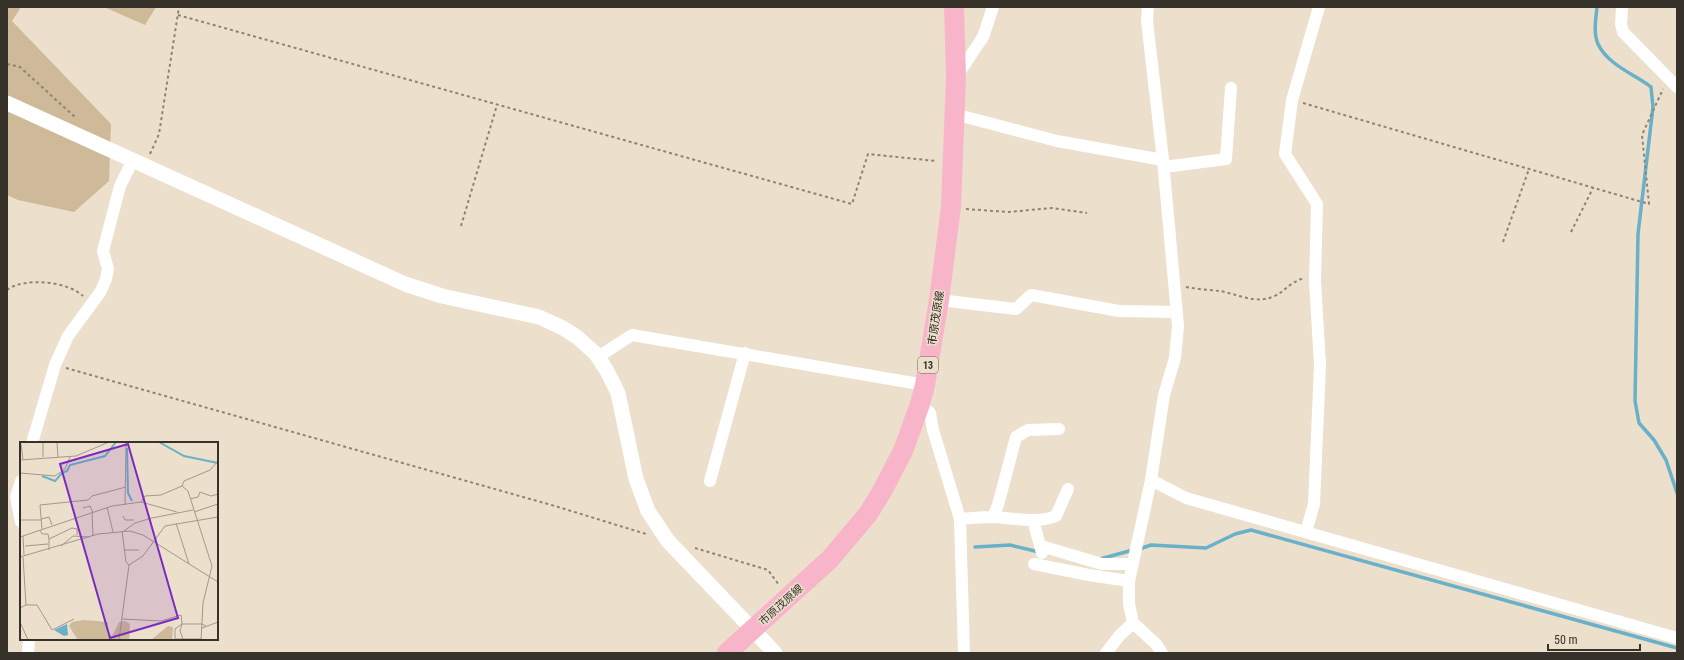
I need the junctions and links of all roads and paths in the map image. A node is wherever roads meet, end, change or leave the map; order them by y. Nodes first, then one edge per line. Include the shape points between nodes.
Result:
1 (179, 7) edge
2 (954, 7) edge
3 (993, 7) edge
4 (1148, 7) edge
5 (1319, 7) edge
6 (1622, 7) edge
7 (178, 15) junction
8 (7, 64) edge
9 (956, 77) junction
10 (1672, 83) edge
11 (1231, 88) dead end
12 (1292, 100) junction
13 (7, 103) edge
14 (496, 105) junction
15 (954, 114) junction
16 (76, 118) dead end
17 (954, 162) junction
18 (139, 163) junction
19 (1163, 164) junction
20 (1529, 169) junction
21 (1593, 188) junction
22 (951, 208) junction
23 (1087, 213) dead end
24 (461, 226) dead end
25 (1571, 232) dead end
26 (1503, 242) dead end
27 (1316, 281) junction
28 (1175, 286) junction
29 (7, 290) edge
30 (939, 300) junction
31 (92, 304) junction
32 (1177, 312) junction
33 (745, 353) junction
34 (598, 357) junction
35 (56, 364) junction
36 (925, 385) junction
37 (920, 404) junction
38 (1059, 429) dead end
39 (32, 442) edge
40 (1151, 480) junction
41 (710, 482) dead end
42 (20, 484) edge
43 (1068, 489) dead end
44 (20, 517) edge
45 (993, 517) junction
46 (960, 519) junction
47 (1034, 520) junction
48 (1306, 532) junction
49 (668, 541) junction
50 (1040, 546) junction
51 (1133, 564) junction
52 (1129, 581) junction
53 (788, 598) junction
54 (1133, 623) junction
55 (753, 630) junction
56 (1677, 638) edge
57 (28, 640) edge
58 (28, 653) edge
59 (727, 653) edge
60 (775, 653) edge
61 (964, 653) edge
62 (1106, 653) edge
63 (1162, 653) edge

1 - 7 path
2 - 9 main road, 市原茂原線 / 13
3 - 9 street via 983,37
4 - 19 street via 1147,21
5 - 12 street
6 - 10 street via 1621,24 1624,32
7 - 14 path
7 - 18 path via 159,134
8 - 16 path via 20,67
9 - 15 main road, 市原茂原線 / 13
10 - 21 path via 1642,135 1649,204
11 - 19 street via 1226,159
12 - 20 path
12 - 27 street via 1286,154 1317,204
13 - 18 street
14 - 17 path via 852,204 868,154
14 - 24 path
15 - 17 main road, 市原茂原線 / 13
15 - 19 street via 1057,141
17 - 22 main road, 市原茂原線 / 13
18 - 31 street via 120,186 103,251 108,269 106,279
18 - 34 street via 405,284 442,296 539,317 577,337
19 - 28 street
20 - 21 path
20 - 26 path
21 - 25 path
22 - 23 path via 1008,212 1052,208
22 - 30 main road, 市原茂原線 / 13
27 - 28 path via 1304,278 1294,281 1274,297 1264,300
27 - 48 street via 1320,365 1318,420 1314,504
28 - 32 street
29 - 31 path via 13,285 32,282 60,284 80,293
30 - 32 street via 1016,309 1031,295 1119,311
30 - 36 main road, 市原茂原線 / 13
31 - 35 street via 68,336
32 - 40 street via 1175,358 1164,395
33 - 34 street via 632,335
33 - 36 street
33 - 41 street
34 - 49 street via 618,393 636,479 648,511
35 - 39 street
35 - 49 path via 555,506
36 - 37 main road, 市原茂原線 / 13
37 - 46 street via 930,413
37 - 53 main road, 市原茂原線 / 13 via 903,451 868,514 830,559
38 - 45 street via 1028,430 1016,437
40 - 48 street via 1186,498
40 - 51 street
42 - 44 street via 16,497
43 - 47 street via 1056,516
45 - 46 street
45 - 47 street
46 - 61 street
47 - 50 street
48 - 56 street
49 - 53 path via 768,570
49 - 55 street
50 - 51 street via 1102,564
50 - 52 street via 1039,564
51 - 52 street
52 - 54 street via 1129,604
53 - 55 main road, 市原茂原線 / 13
54 - 62 street
54 - 63 street
55 - 59 main road, 市原茂原線 / 13
55 - 60 street
57 - 58 street

